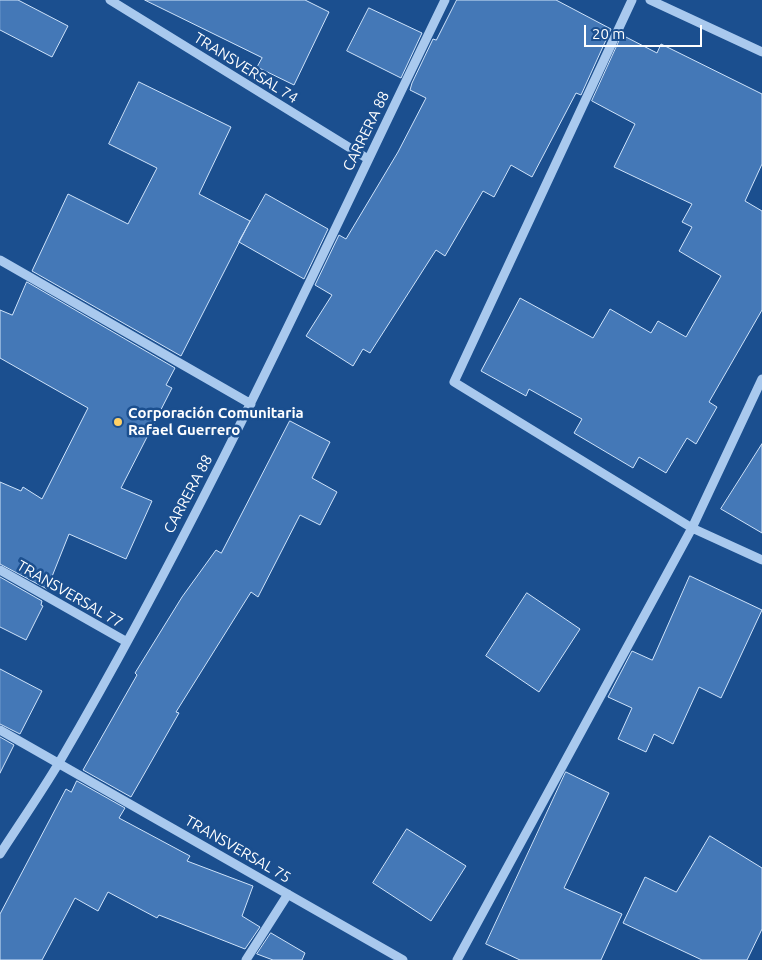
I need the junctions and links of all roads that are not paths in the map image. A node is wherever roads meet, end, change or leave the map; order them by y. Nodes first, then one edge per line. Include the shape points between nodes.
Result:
1 (110, 0) edge
2 (445, 0) edge
3 (632, 0) edge
4 (650, 0) edge
5 (762, 52) edge
6 (368, 159) junction
7 (0, 260) edge
8 (762, 379) edge
9 (251, 404) junction
10 (692, 528) junction
11 (762, 560) edge
12 (0, 570) edge
13 (127, 642) junction
14 (0, 730) edge
15 (59, 762) junction
16 (0, 854) edge
17 (288, 894) junction
18 (246, 960) edge
19 (403, 960) edge
20 (457, 960) edge

1 - 6 street, TRANSVERSAL 74
2 - 6 street, CARRERA 88
3 - 10 street via 454,382
4 - 5 street
6 - 9 street, CARRERA 88
7 - 9 street
8 - 10 street
9 - 13 street, CARRERA 88
10 - 11 street
10 - 20 street
12 - 13 street, TRANSVERSAL 77
13 - 15 street, CARRERA 88
14 - 15 street, TRANSVERSAL 75
15 - 16 street, CARRERA 88
15 - 17 street, TRANSVERSAL 75
17 - 18 street
17 - 19 street, TRANSVERSAL 75

